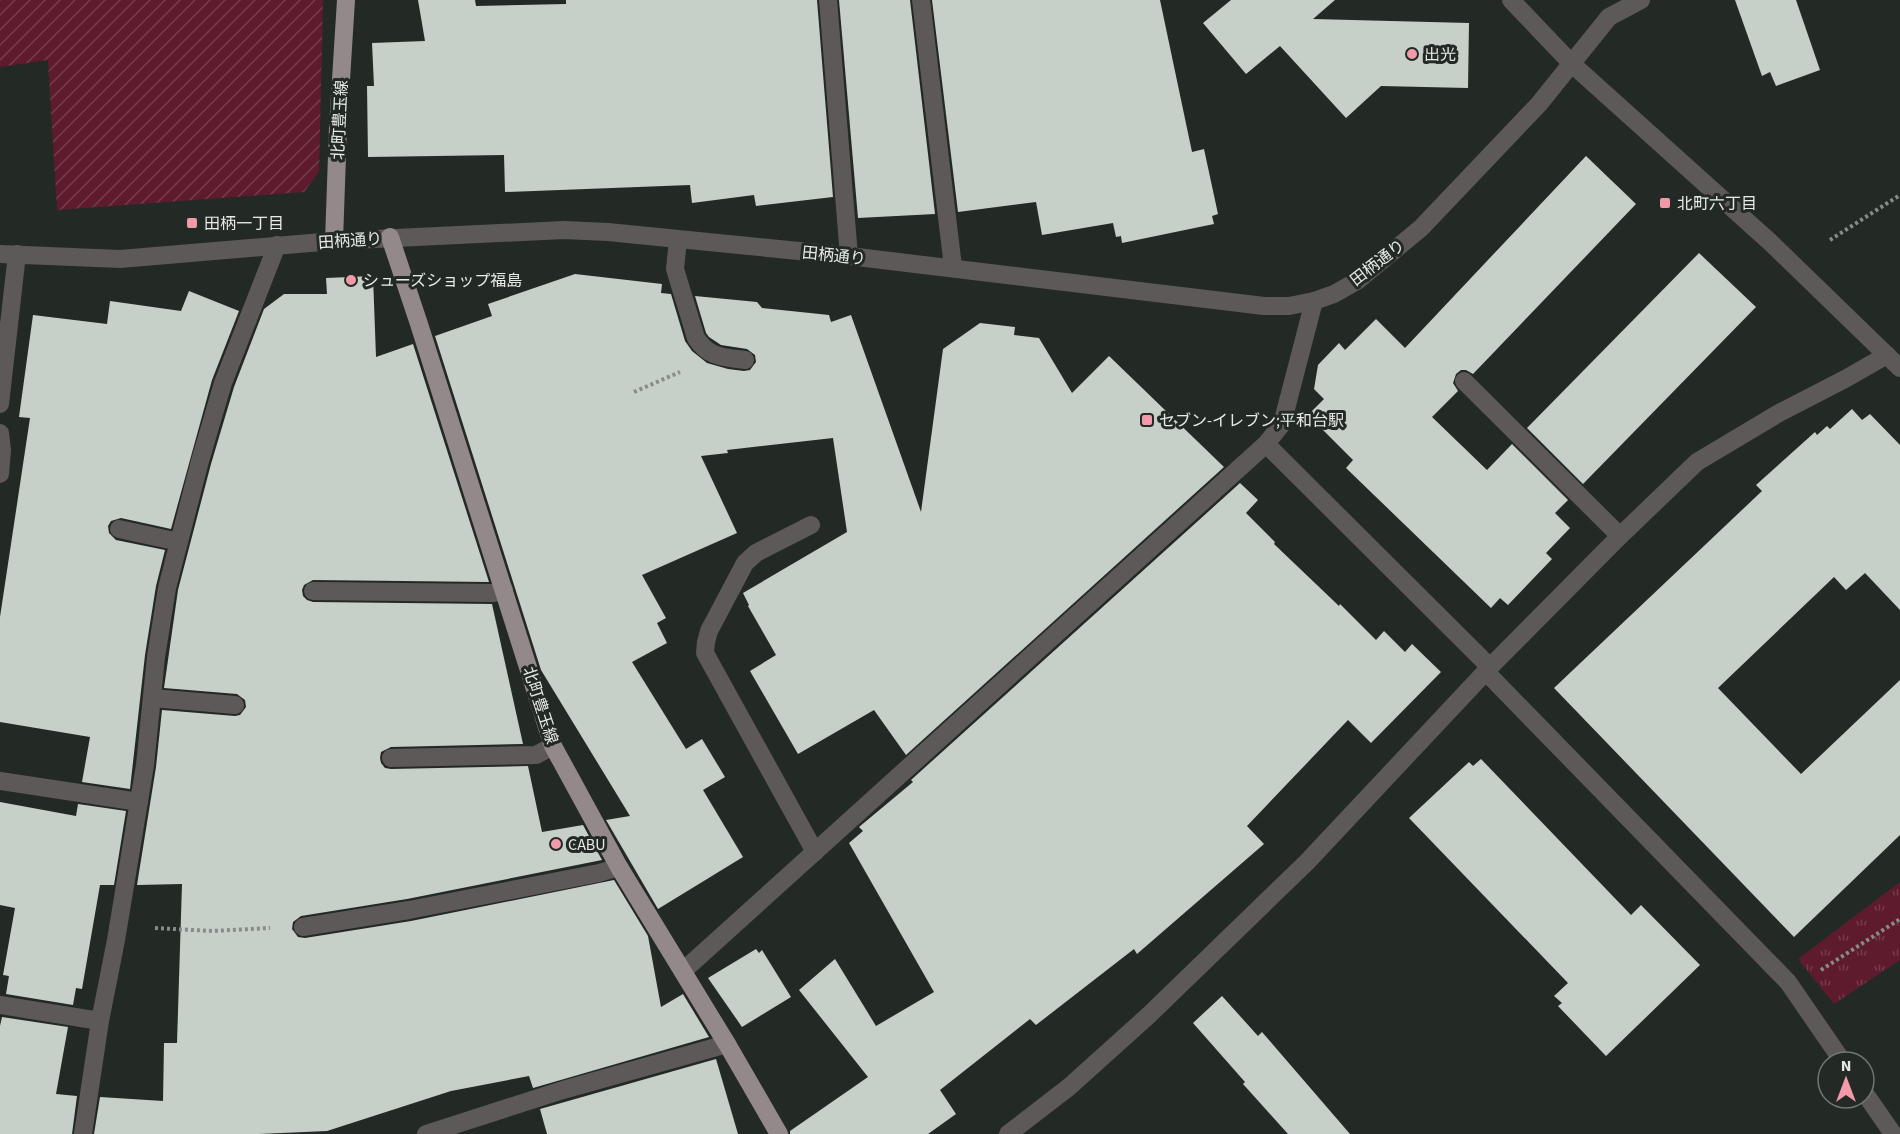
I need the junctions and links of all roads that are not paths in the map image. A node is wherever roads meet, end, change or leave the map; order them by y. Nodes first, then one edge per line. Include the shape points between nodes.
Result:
1 (346, 0) edge
2 (828, 0) edge
3 (921, 0) edge
4 (1511, 0) edge
5 (1641, 0) edge
6 (1572, 63) junction
7 (390, 237) junction
8 (678, 240) junction
9 (334, 241) junction
10 (277, 245) junction
11 (9, 254) edge
12 (849, 256) junction
13 (953, 267) junction
14 (1314, 301) junction
15 (1887, 355) junction
16 (745, 360) dead end
17 (1900, 368) edge
18 (1464, 381) dead end
19 (0, 404) edge
20 (0, 434) edge
21 (1266, 444) junction
22 (0, 474) edge
23 (812, 525) dead end
24 (119, 529) dead end
25 (1620, 536) junction
26 (179, 542) junction
27 (504, 590) junction
28 (313, 591) dead end
29 (1488, 670) junction
30 (152, 698) junction
31 (235, 705) dead end
32 (554, 746) junction
33 (391, 758) dead end
34 (0, 781) edge
35 (139, 802) junction
36 (816, 852) junction
37 (619, 867) junction
38 (303, 927) road end
39 (683, 971) junction
40 (0, 1005) edge
41 (100, 1021) junction
42 (727, 1044) junction
43 (1835, 1050) edge
44 (1876, 1109) edge
45 (84, 1134) edge
46 (426, 1134) edge
47 (779, 1134) edge
48 (1008, 1134) edge
49 (1893, 1134) edge

1 - 9 main road, 北町豊玉線
2 - 12 street
3 - 13 street
4 - 6 street
5 - 6 street, 田柄通り via 1609,17
6 - 14 street, 田柄通り via 1539,104 1421,228 1358,280
6 - 15 street via 1770,242
7 - 8 street, 田柄通り via 564,230
7 - 9 street, 田柄通り
7 - 27 main road, 北町豊玉線
8 - 12 street, 田柄通り
8 - 16 street via 675,269 696,339 709,353
9 - 10 street, 田柄通り
10 - 11 street, 田柄通り via 120,258
10 - 26 street via 223,383
11 - 19 street
12 - 13 street, 田柄通り
13 - 14 street, 田柄通り via 1264,306
14 - 21 street via 1282,424
15 - 17 street
15 - 25 street via 1697,462
18 - 25 street
20 - 22 street
21 - 29 street
21 - 36 street
23 - 36 street via 756,553 745,563 709,631 705,653
24 - 26 street
25 - 29 street
26 - 30 street via 167,588
27 - 28 street
27 - 32 main road, 北町豊玉線
29 - 43 street via 1793,989
29 - 48 street via 1307,862 1166,999 1069,1087
30 - 31 street
30 - 35 street
32 - 33 street via 536,755
32 - 37 main road, 北町豊玉線
34 - 35 street
35 - 41 street
36 - 39 street
37 - 38 street via 409,910
37 - 39 main road, 北町豊玉線
39 - 42 main road, 北町豊玉線
40 - 41 street
41 - 45 street
42 - 46 street
42 - 47 main road, 北町豊玉線
44 - 49 street

